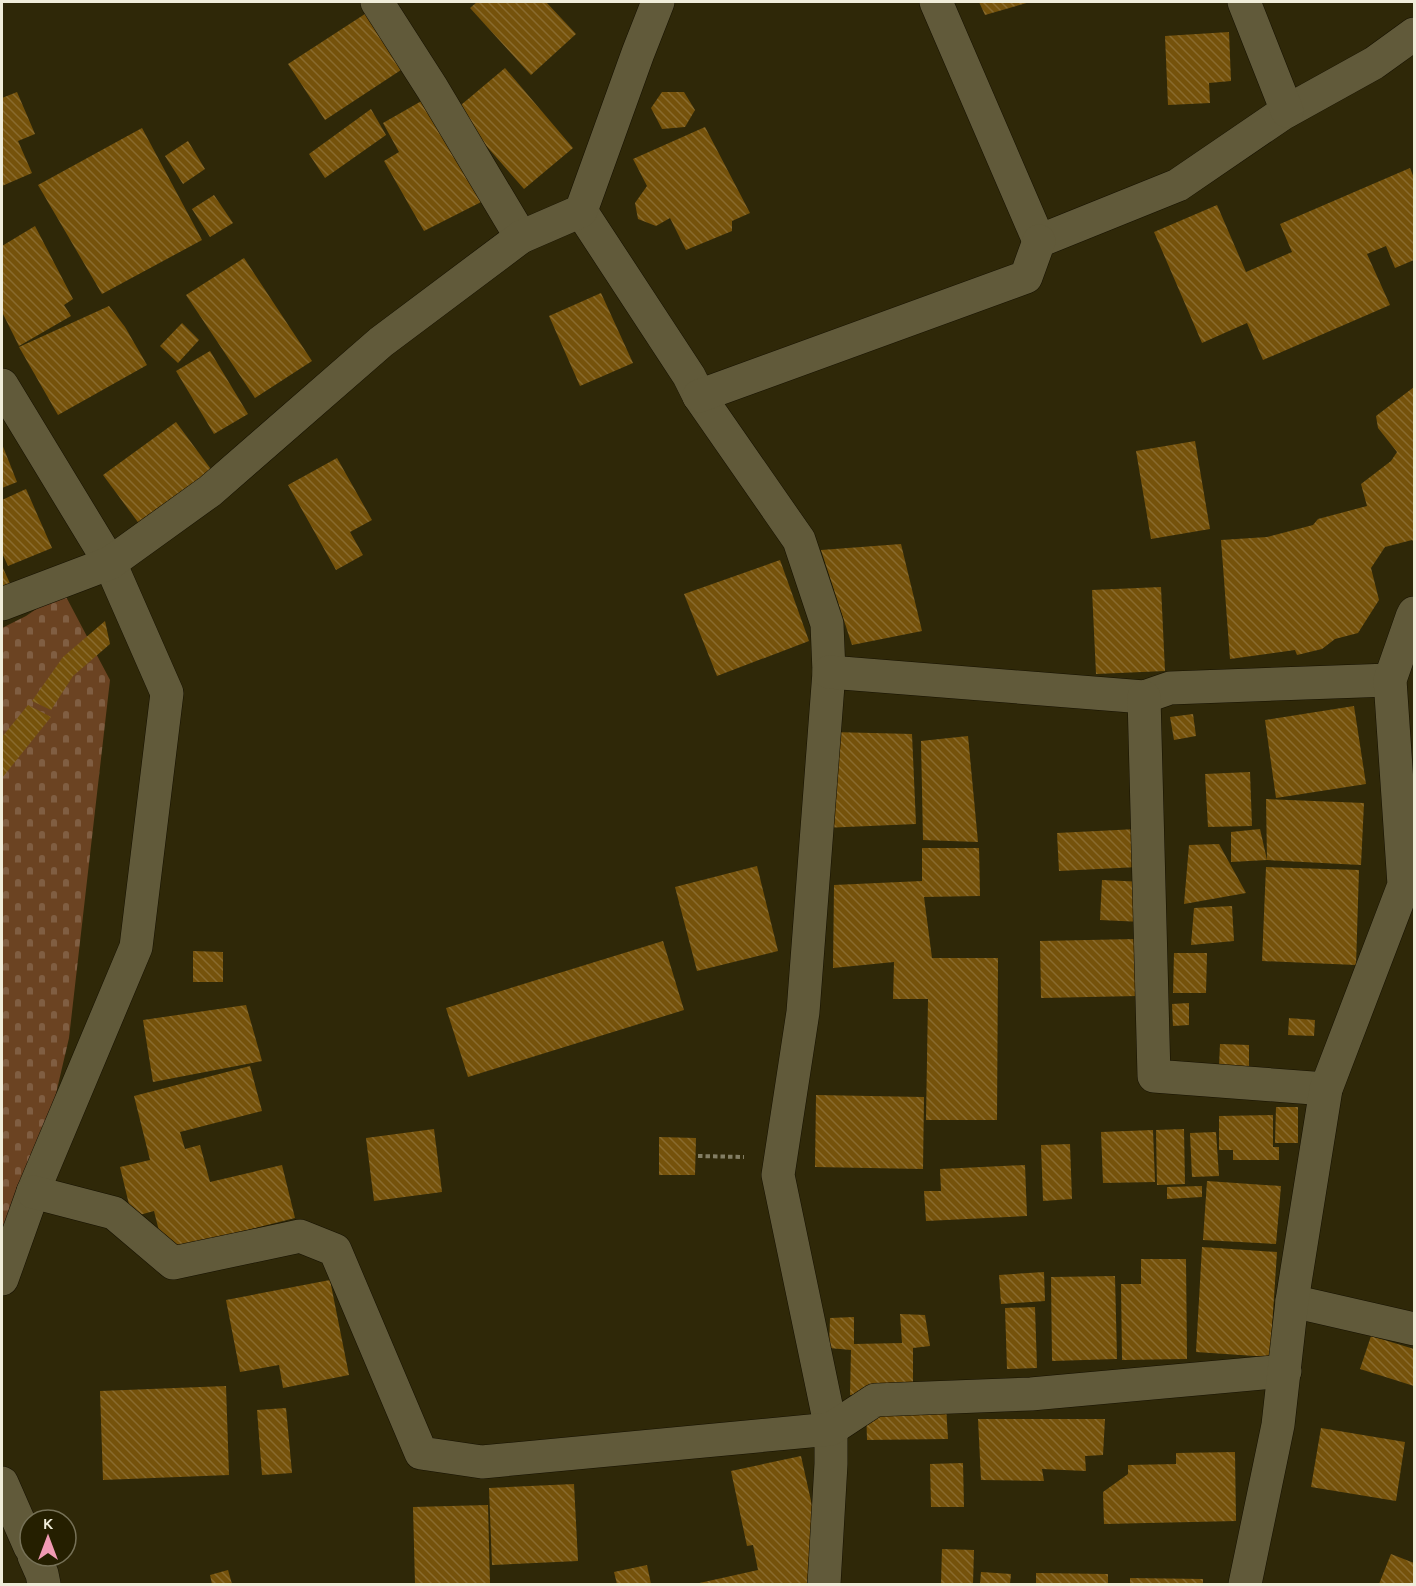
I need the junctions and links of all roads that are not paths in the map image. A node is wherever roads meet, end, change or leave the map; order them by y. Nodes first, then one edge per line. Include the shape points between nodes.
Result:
1 (377, 2) edge
2 (658, 2) edge
3 (936, 2) edge
4 (1244, 2) edge
5 (1414, 34) edge
6 (1287, 111) junction
7 (581, 211) junction
8 (521, 237) junction
9 (1039, 241) junction
10 (2, 386) edge
11 (699, 396) junction
12 (110, 563) junction
13 (2, 604) edge
14 (1414, 613) edge
15 (829, 672) junction
16 (1390, 680) junction
17 (1144, 697) junction
18 (1409, 887) edge
19 (1326, 1089) junction
20 (33, 1192) junction
21 (2, 1279) edge
22 (1292, 1302) junction
23 (1414, 1329) edge
24 (1285, 1371) junction
25 (831, 1429) junction
26 (4, 1493) edge
27 (18, 1522) edge
28 (39, 1568) edge
29 (44, 1584) edge
30 (824, 1584) edge
31 (1245, 1584) edge

1 - 8 street
2 - 7 street
3 - 9 street
4 - 6 street
5 - 6 street via 1374,63
6 - 9 street via 1178,185
7 - 8 street
7 - 11 street
8 - 12 street via 381,342 210,491
9 - 11 street via 1026,277
10 - 12 street
11 - 15 street via 799,540 827,624
12 - 13 street
12 - 20 street via 167,693 141,913 136,947
14 - 16 street
15 - 17 street
15 - 25 street via 803,1012 778,1175
16 - 17 street via 1170,688
16 - 18 street
17 - 19 street via 1154,1076
18 - 19 street
19 - 22 street
20 - 21 street
20 - 25 street via 114,1213 173,1263 300,1236 335,1250 421,1453 482,1462
22 - 23 street
22 - 24 street
24 - 25 street via 1031,1394 875,1400
24 - 31 street via 1278,1425
25 - 30 street
26 - 27 street
28 - 29 street

